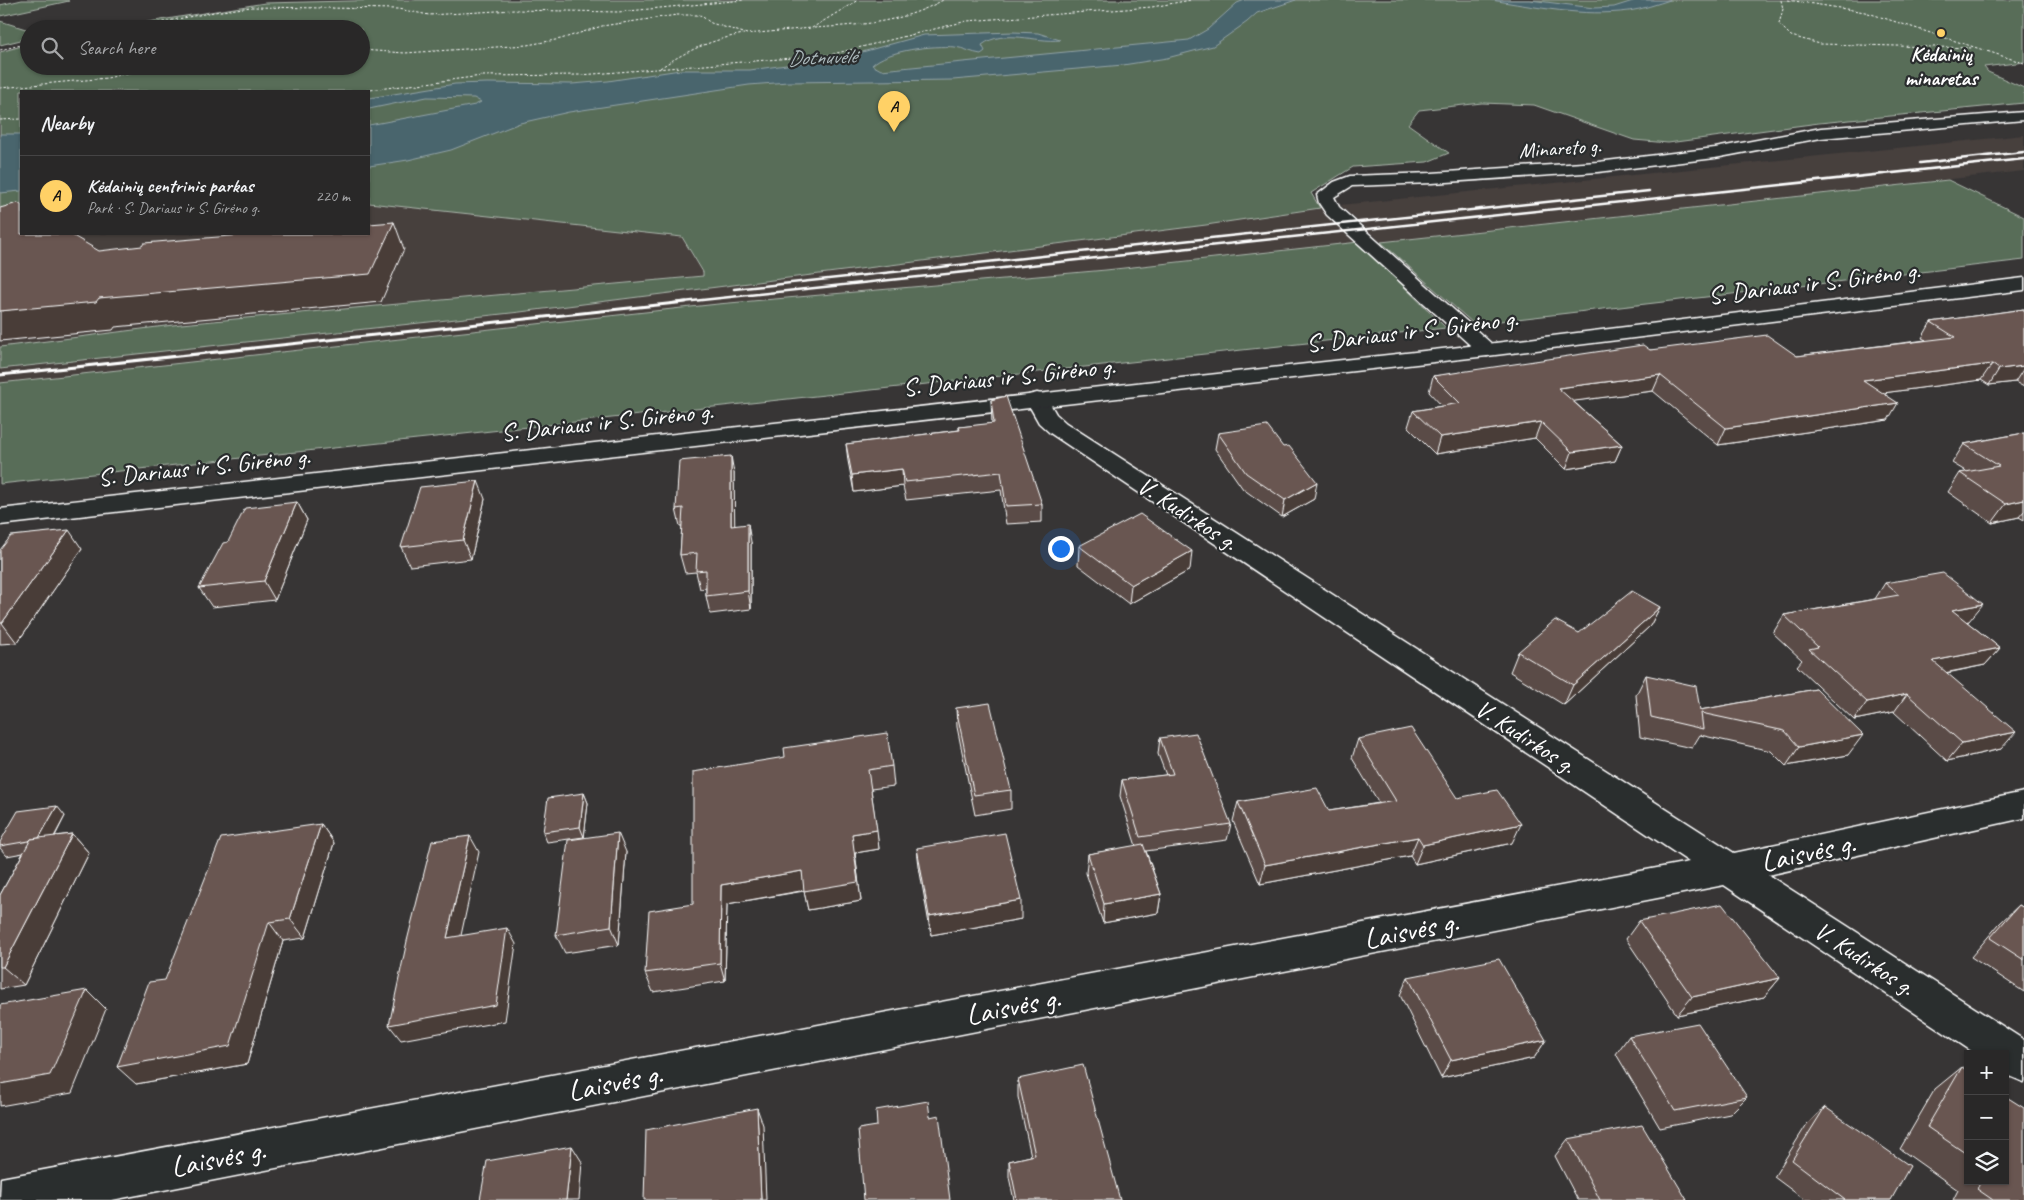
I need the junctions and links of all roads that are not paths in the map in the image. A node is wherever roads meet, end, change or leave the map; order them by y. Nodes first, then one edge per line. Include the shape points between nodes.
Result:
1 (2024, 116) edge
2 (2024, 284) edge
3 (1487, 350) junction
4 (1037, 400) junction
5 (0, 517) edge
6 (2024, 805) edge
7 (1729, 869) junction
8 (2024, 1064) edge
9 (1, 1200) edge

1 - 3 street, Minareto g. via 1821,134 1715,153 1598,167 1350,181 1325,195 1333,211
2 - 3 street, S. Dariaus ir S. Girėno g.
3 - 4 street, S. Dariaus ir S. Girėno g.
4 - 5 street, S. Dariaus ir S. Girėno g.
4 - 7 street, V. Kudirkos g. via 1047,418 1058,428
6 - 7 street, Laisvės g.
7 - 8 street, V. Kudirkos g.
7 - 9 street, Laisvės g.

